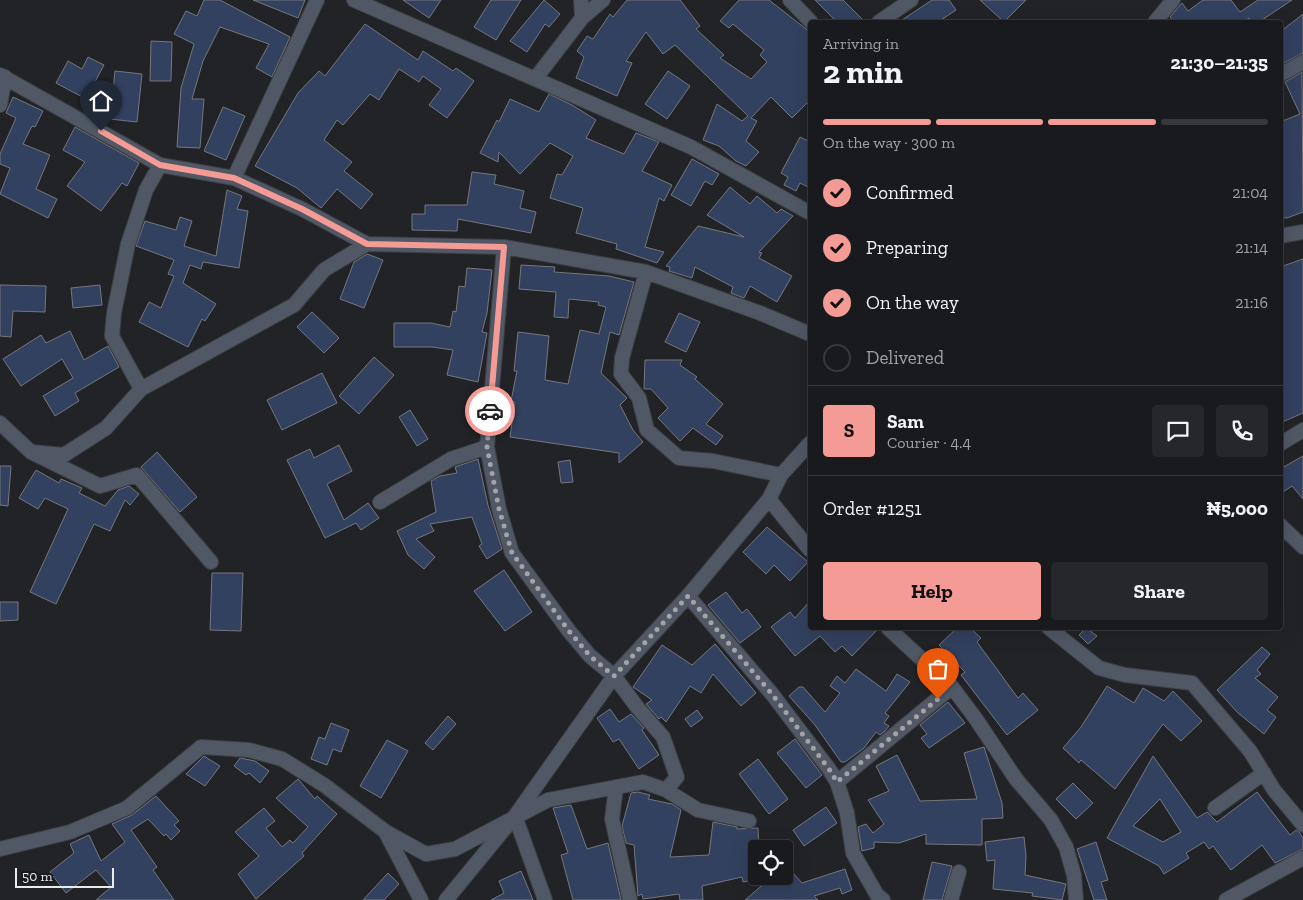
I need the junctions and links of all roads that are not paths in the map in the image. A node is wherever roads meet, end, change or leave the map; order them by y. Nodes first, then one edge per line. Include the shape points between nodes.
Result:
1 (317, 0) edge
2 (354, 0) edge
3 (581, 0) edge
4 (602, 0) edge
5 (790, 0) edge
6 (911, 0) edge
7 (1169, 2) edge
8 (582, 18) junction
9 (809, 20) edge
10 (882, 20) edge
11 (1156, 20) edge
12 (1303, 62) edge
13 (1283, 73) edge
14 (2, 76) edge
15 (535, 79) junction
16 (0, 105) edge
17 (160, 165) junction
18 (234, 178) junction
19 (808, 212) edge
20 (1303, 232) edge
21 (1283, 235) edge
22 (367, 244) junction
23 (504, 247) junction
24 (646, 272) junction
25 (808, 333) edge
26 (141, 389) junction
27 (0, 423) edge
28 (1303, 430) edge
29 (1283, 442) edge
30 (808, 445) edge
31 (487, 447) junction
32 (31, 452) junction
33 (781, 475) junction
34 (769, 499) junction
35 (380, 502) dead end
36 (1283, 528) edge
37 (1303, 547) edge
38 (808, 548) edge
39 (211, 562) dead end
40 (688, 596) junction
41 (890, 630) edge
42 (1051, 630) edge
43 (614, 676) junction
44 (952, 687) junction
45 (1264, 773) junction
46 (837, 782) junction
47 (616, 787) junction
48 (666, 790) junction
49 (1214, 808) dead end
50 (515, 816) junction
51 (749, 821) dead end
52 (1303, 825) edge
53 (386, 832) junction
54 (0, 849) edge
55 (1303, 858) edge
56 (959, 872) dead end
57 (421, 900) edge
58 (446, 900) edge
59 (545, 900) edge
60 (630, 900) edge
61 (884, 900) edge
62 (951, 900) edge
63 (1076, 900) edge
64 (1226, 900) edge

1 - 18 street
2 - 15 street
3 - 8 street
4 - 8 street
5 - 9 street
6 - 10 street
7 - 11 street
8 - 15 street
12 - 13 street
14 - 16 street
14 - 17 street
15 - 19 street via 691,148
17 - 18 street
17 - 26 street via 146,190 128,244 112,336
18 - 22 street
20 - 21 street
22 - 23 street
22 - 26 street via 324,270 294,306
23 - 24 street
23 - 31 street
24 - 25 street
24 - 33 street via 622,358 621,374 639,398 647,430 679,458 713,461
26 - 32 street via 106,428 64,455
27 - 32 street
28 - 29 street
30 - 33 street
31 - 35 street via 451,459
31 - 43 street via 499,509 512,553 569,631 590,656
32 - 39 street via 100,486 138,475
33 - 34 street
34 - 38 street
34 - 40 street
36 - 37 street
40 - 43 street
40 - 46 street via 772,694
41 - 44 street
42 - 45 street via 1098,668 1125,675 1192,683 1250,751
43 - 48 street via 663,738 678,777
43 - 50 street
44 - 46 street
44 - 63 street via 1016,779 1051,820 1066,847 1074,875
45 - 49 street
45 - 52 street
46 - 61 street via 847,813 852,853 877,895
47 - 48 street via 643,782
47 - 50 street via 548,800
47 - 60 street via 612,819
48 - 51 street via 698,810
50 - 53 street via 455,849 426,854
50 - 58 street
50 - 59 street
53 - 54 street via 324,785 282,759 249,750 201,747 127,808 70,832
53 - 57 street
55 - 64 street
56 - 62 street

